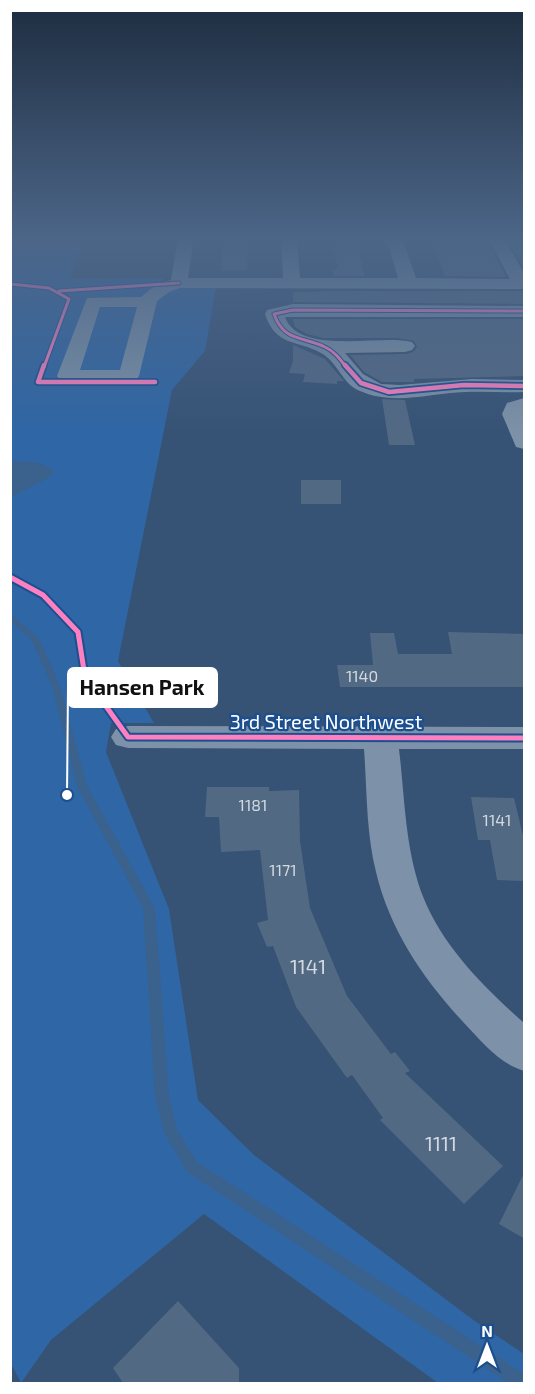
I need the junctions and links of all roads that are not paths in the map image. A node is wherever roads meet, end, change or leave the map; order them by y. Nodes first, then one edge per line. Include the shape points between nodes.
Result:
1 (93, 303) edge
2 (147, 303) edge
3 (525, 311) edge
4 (405, 346) dead end
5 (324, 347) junction
6 (523, 400) edge
7 (525, 442) edge
8 (128, 738) dead end
9 (380, 738) junction
10 (525, 738) edge
11 (525, 1051) edge

1 - 2 street via 67,376 129,376
3 - 5 street via 293,310 274,314 280,330
4 - 5 street
5 - 6 street via 348,366 353,378 382,391
6 - 7 street via 513,414
8 - 9 street, 3rd Street Northwest
9 - 10 street, 3rd Street Northwest
9 - 11 street via 395,872 410,914 452,979 475,1006

